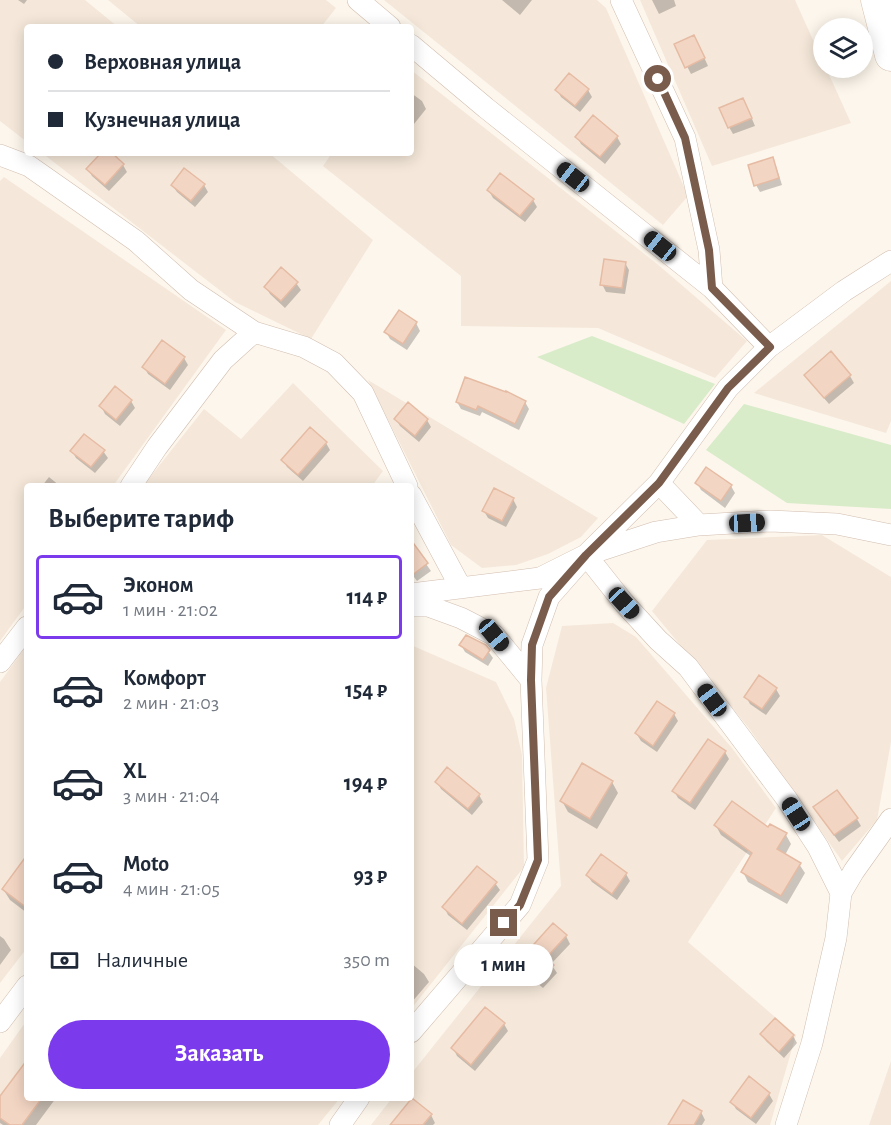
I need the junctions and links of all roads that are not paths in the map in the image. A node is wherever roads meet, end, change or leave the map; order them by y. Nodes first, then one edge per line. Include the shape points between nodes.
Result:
1 (358, 0) edge
2 (621, 0) edge
3 (877, 0) edge
4 (386, 24) edge
5 (414, 48) edge
6 (891, 55) edge
7 (0, 155) edge
8 (891, 261) edge
9 (712, 288) junction
10 (254, 332) junction
11 (770, 347) junction
12 (133, 483) edge
13 (405, 483) edge
14 (659, 483) junction
15 (414, 501) edge
16 (699, 525) junction
17 (891, 535) edge
18 (586, 555) junction
19 (461, 588) junction
20 (414, 594) edge
21 (414, 606) edge
22 (24, 631) edge
23 (0, 662) edge
24 (531, 680) junction
25 (891, 819) edge
26 (841, 892) junction
27 (24, 990) edge
28 (0, 1022) edge
29 (414, 1029) edge
30 (357, 1101) edge
31 (340, 1125) edge
32 (786, 1125) edge

1 - 4 street
2 - 9 street via 685,138 709,250
3 - 6 street
5 - 9 street
7 - 10 street via 29,166 136,241 191,290
8 - 11 street
9 - 11 street
10 - 12 street via 223,360
10 - 13 street via 304,347 334,363 363,393
11 - 14 street via 728,388
14 - 16 street
14 - 18 street
15 - 19 street
16 - 17 street via 770,521 837,524
16 - 18 street via 656,532
18 - 19 street via 540,578
18 - 24 street via 549,597 532,645
18 - 26 street via 624,603 702,686 786,798
19 - 20 street
21 - 24 street via 428,606 462,618 494,635
22 - 23 street
24 - 29 street via 538,860 520,905
25 - 26 street
26 - 32 street via 836,938 812,1043
27 - 28 street
30 - 31 street

